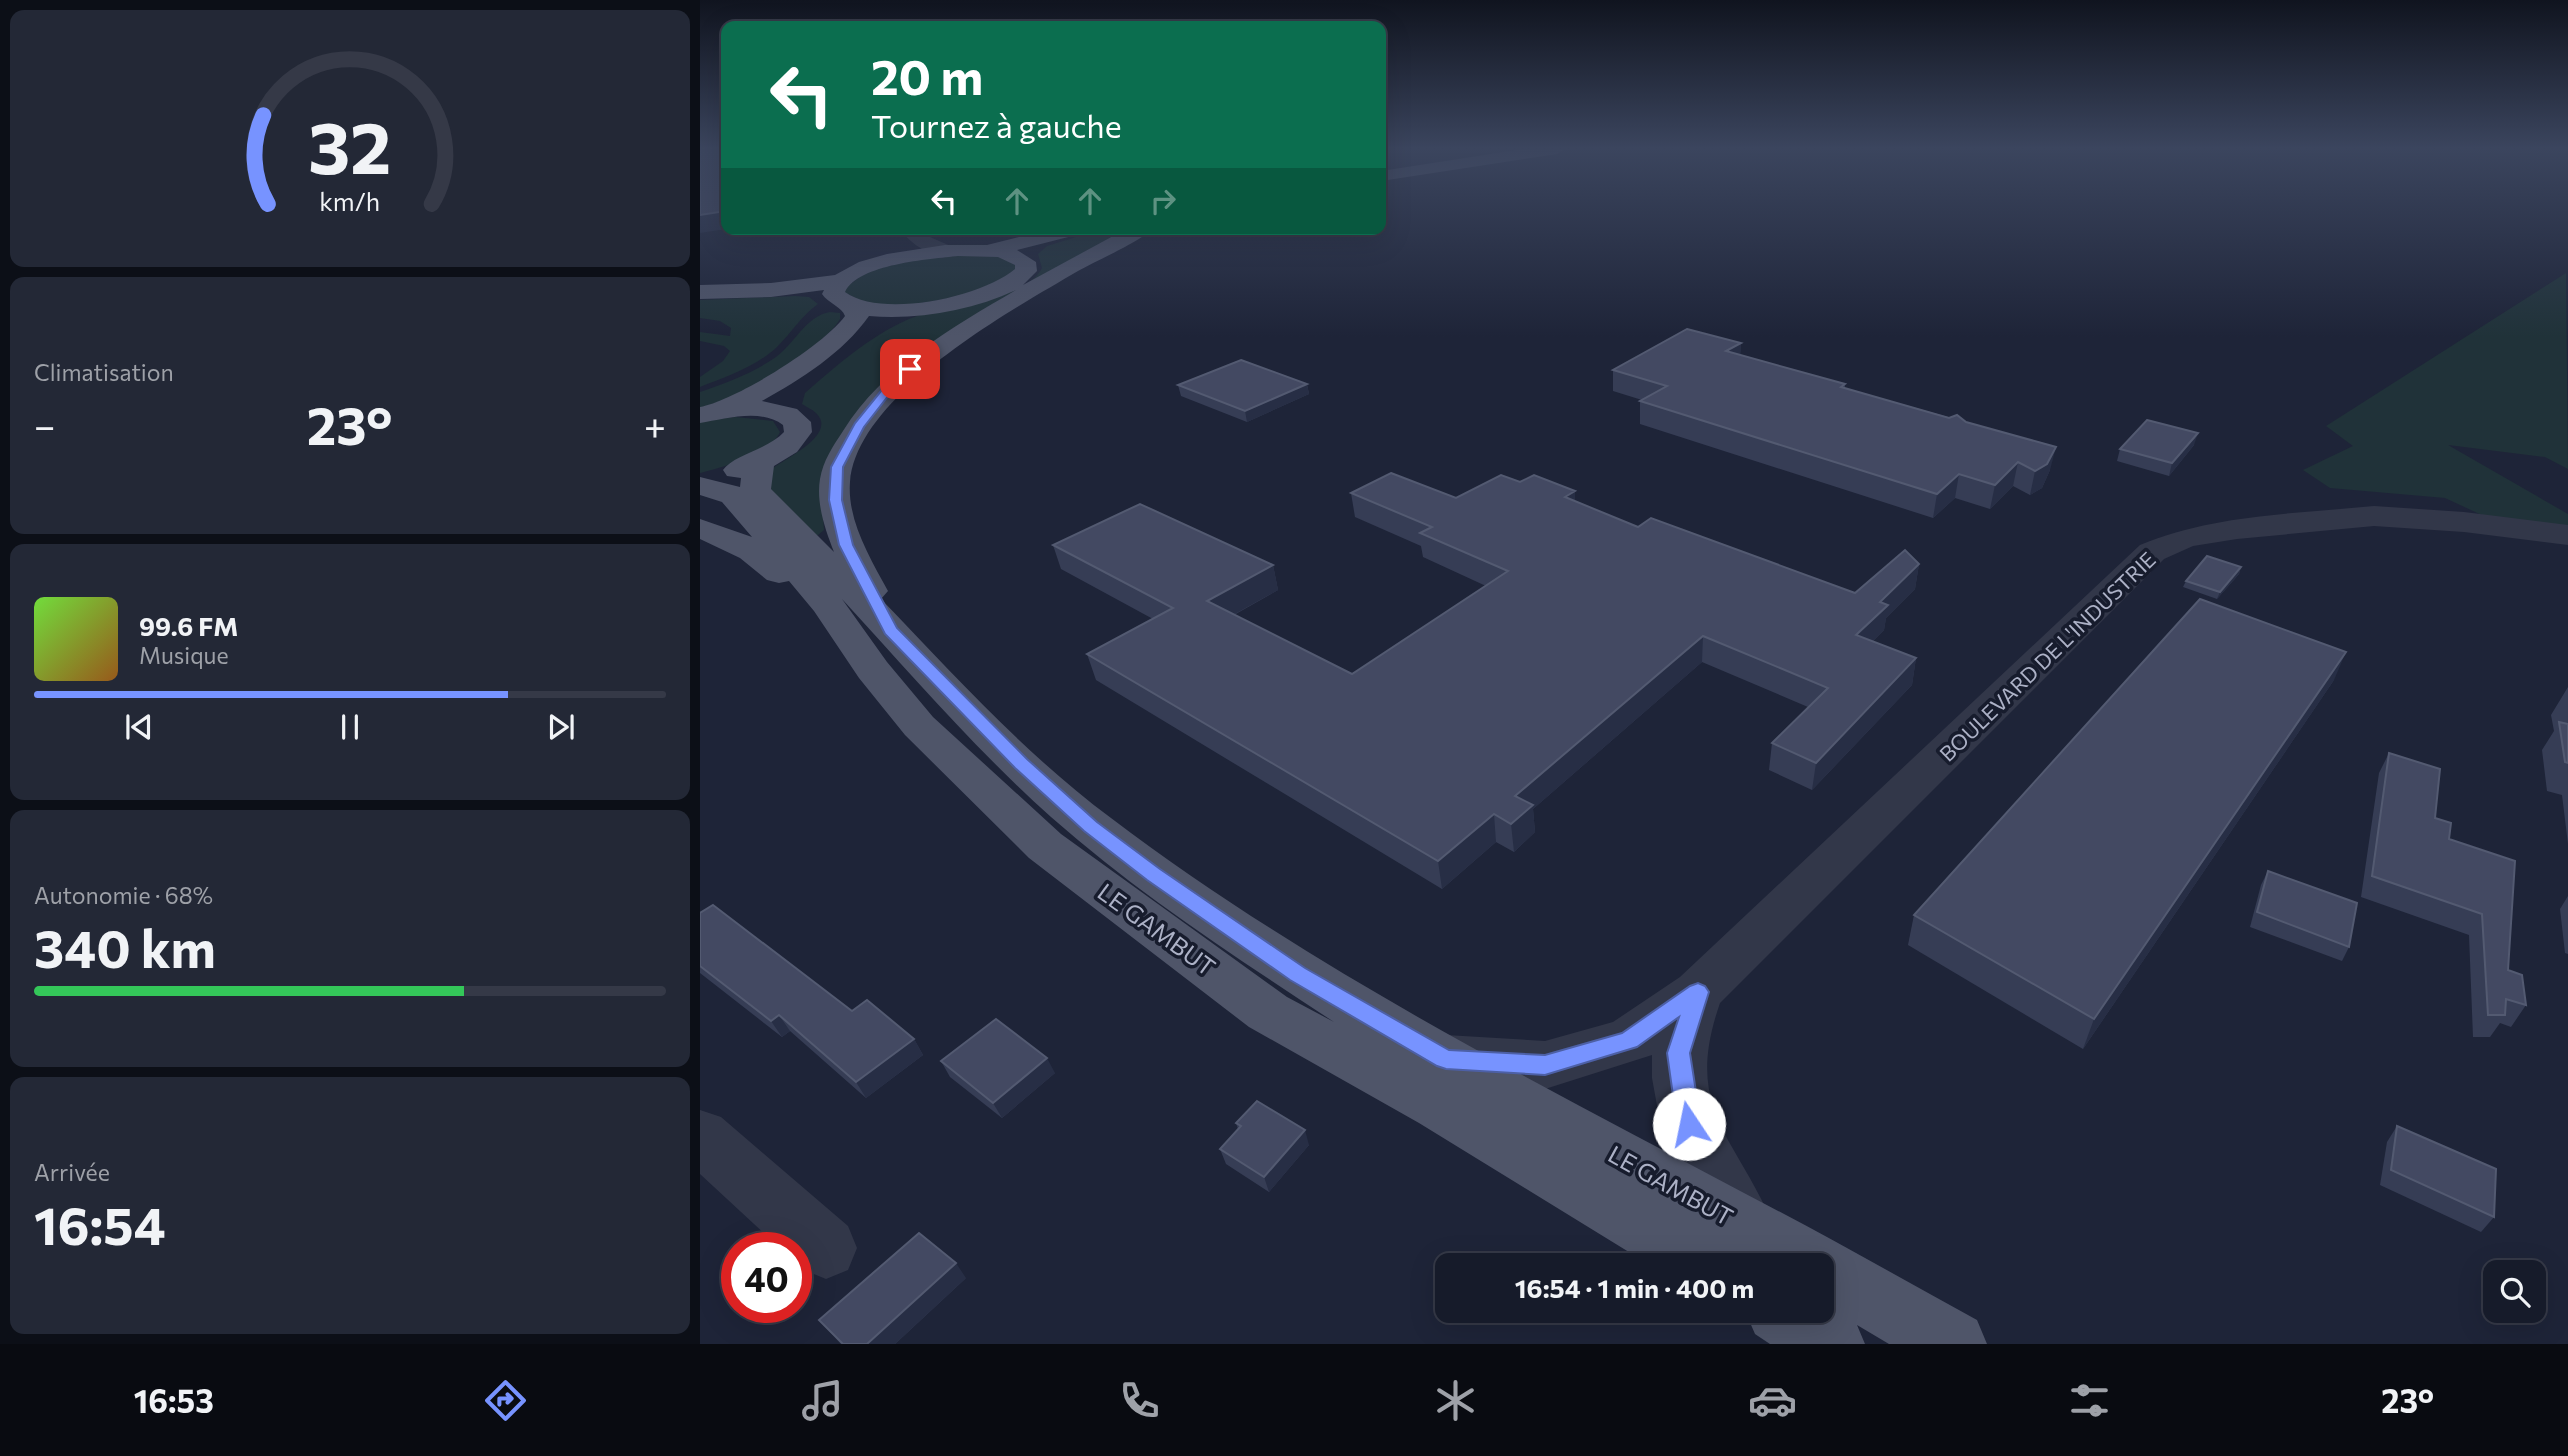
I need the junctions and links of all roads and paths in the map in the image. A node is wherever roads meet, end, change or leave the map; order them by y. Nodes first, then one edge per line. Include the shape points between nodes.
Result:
1 (912, 235) edge
2 (915, 235) edge
3 (1051, 235) edge
4 (1076, 235) edge
5 (1131, 235) edge
6 (988, 250) junction
7 (946, 251) junction
8 (900, 258) junction
9 (1021, 258) junction
10 (700, 294) edge
11 (842, 294) junction
12 (924, 308) junction
13 (779, 412) junction
14 (707, 414) edge
15 (760, 461) junction
16 (700, 480) edge
17 (700, 486) edge
18 (700, 528) edge
19 (2568, 535) edge
20 (882, 650) junction
21 (1698, 992) junction
22 (1446, 1059) junction
23 (700, 1136) edge
24 (1724, 1245) edge
25 (826, 1248) dead end
26 (1761, 1253) edge
27 (1834, 1276) edge
28 (1797, 1323) edge
29 (1831, 1344) edge
30 (1953, 1344) edge

1 - 8 street
2 - 7 street
3 - 6 main road
4 - 9 main road via 1045,244
5 - 20 main road via 1060,272 938,348 893,385 859,426 837,467 836,500 846,545
6 - 7 main road
6 - 9 main road
7 - 8 main road
8 - 11 main road via 864,268
9 - 12 main road via 1026,271 1009,285 972,299
10 - 11 main road
11 - 12 main road via 877,310
11 - 14 main road via 857,313 842,334 766,388
12 - 13 main road via 853,346 789,395
13 - 14 main road
13 - 15 main road via 797,422 798,432 790,443
15 - 16 main road
15 - 20 main road via 757,491
17 - 20 main road, LE GAMBUT via 733,495 827,604
18 - 20 main road via 737,541 767,561
19 - 21 street, BOULEVARD DE L'INDUSTRIE via 2374,516 2237,529 2185,538 2152,552
20 - 22 main road, LE GAMBUT via 1153,874 1298,974
20 - 24 main road, LE GAMBUT via 919,726 1045,846 1268,1012 1604,1201
21 - 22 street, BOULEVARD DE L'INDUSTRIE via 1629,1041 1545,1065
21 - 24 street via 1679,1053 1689,1124 1707,1165
22 - 24 main road, LE GAMBUT
23 - 25 street
24 - 26 main road, LE GAMBUT
27 - 30 main road
28 - 29 main road

